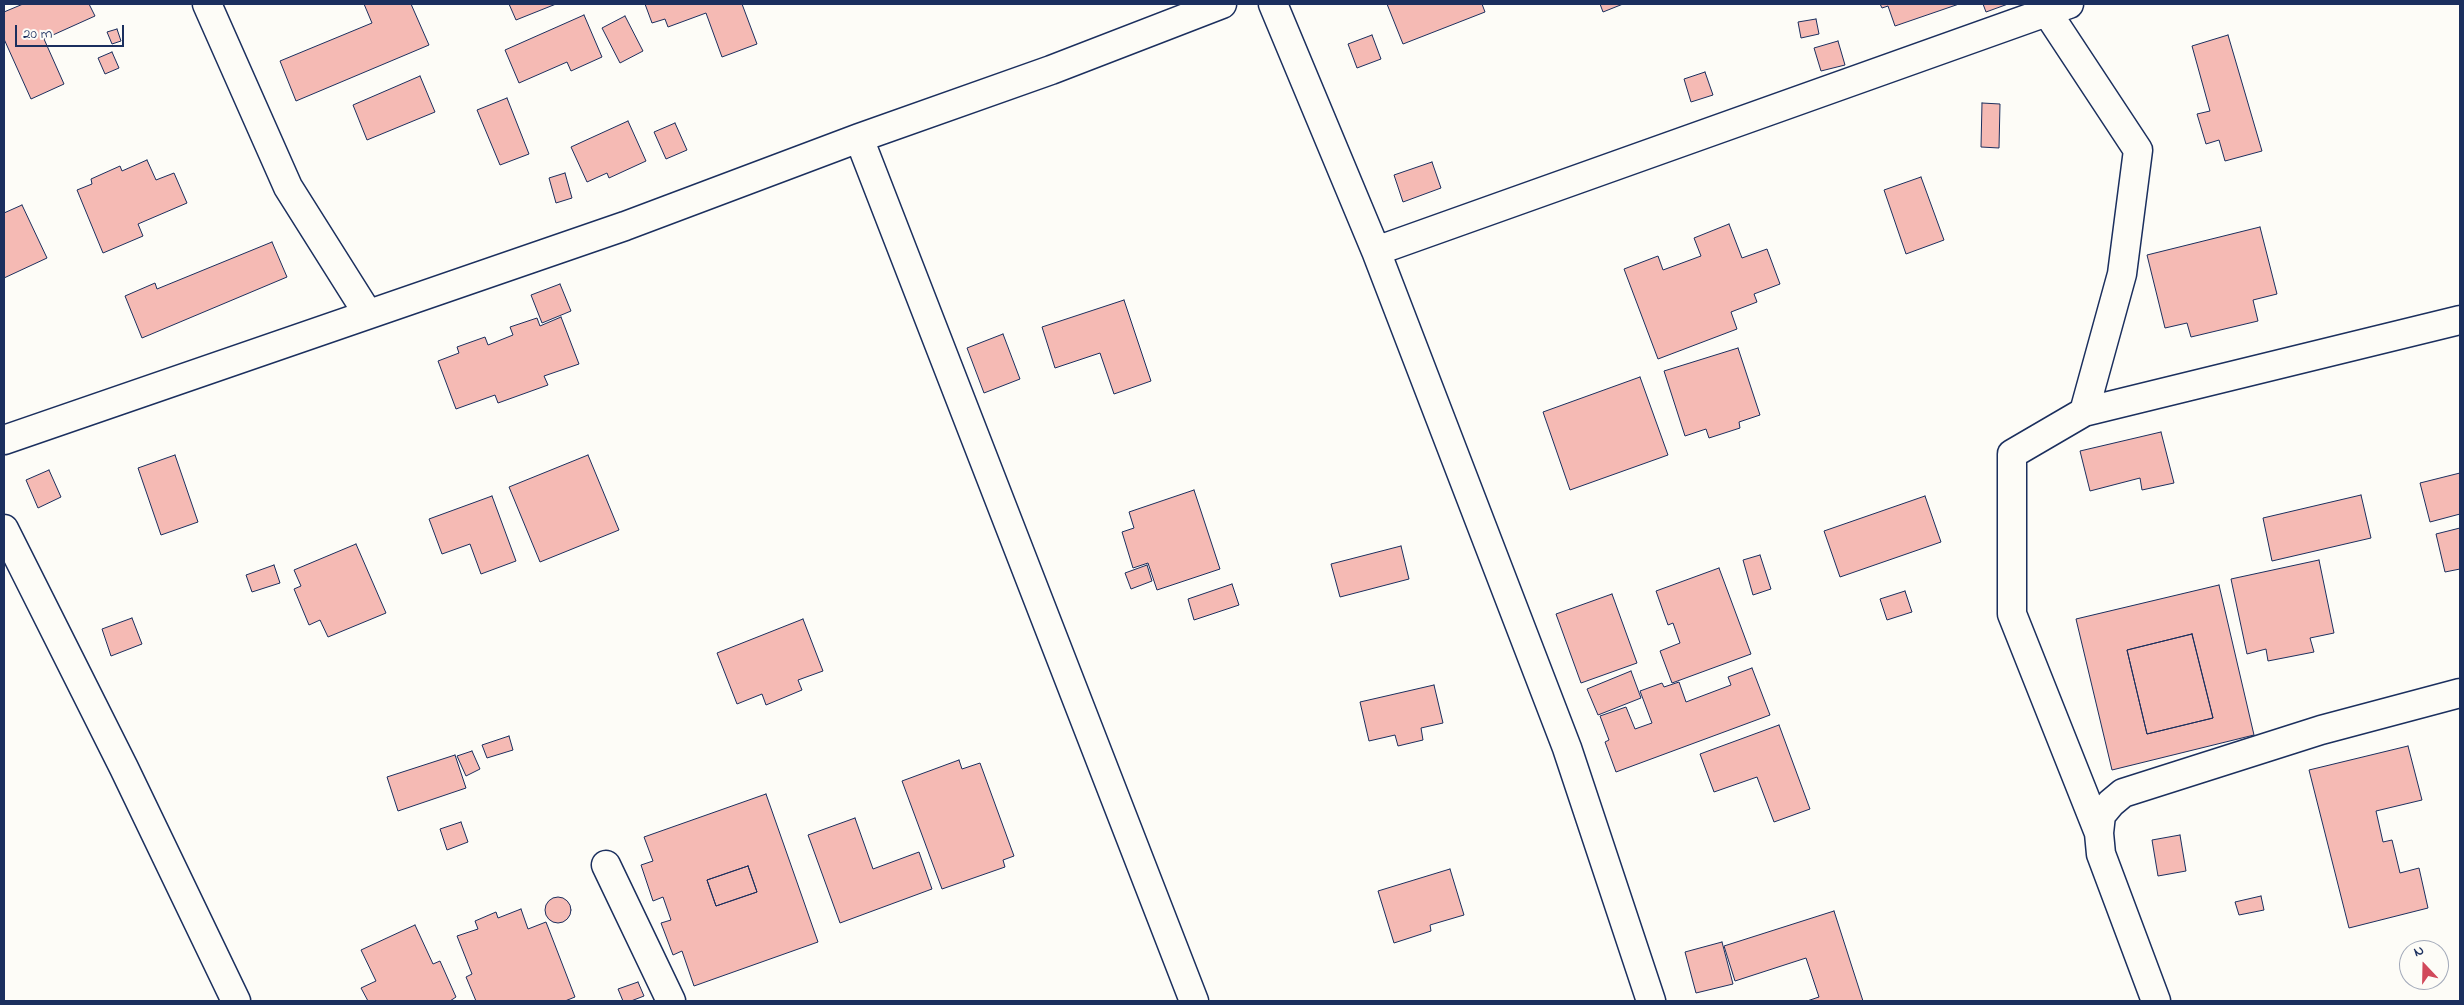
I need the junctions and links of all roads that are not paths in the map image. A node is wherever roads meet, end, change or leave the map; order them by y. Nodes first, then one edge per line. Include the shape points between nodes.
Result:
1 (206, 4) edge
2 (1222, 4) edge
3 (1273, 4) edge
4 (2058, 8) edge
5 (858, 138) junction
6 (1376, 251) junction
7 (368, 314) junction
8 (2460, 320) edge
9 (2084, 412) junction
10 (4, 440) edge
11 (4, 529) edge
12 (2460, 693) edge
13 (2099, 833) junction
14 (606, 865) dead end
15 (236, 1001) edge
16 (672, 1001) edge
17 (1194, 1001) edge
18 (1651, 1001) edge
19 (2156, 1001) edge

1 - 7 street via 288,187
2 - 5 street via 1051,70
3 - 6 street
4 - 6 street
4 - 9 street via 2138,150 2122,274
5 - 7 street via 625,226
5 - 17 street
6 - 18 street via 1567,748
7 - 10 street
8 - 9 street
9 - 13 street via 2012,454 2012,614
11 - 15 street
12 - 13 street via 2321,730 2123,793 2101,815
13 - 19 street via 2101,854
14 - 16 street

